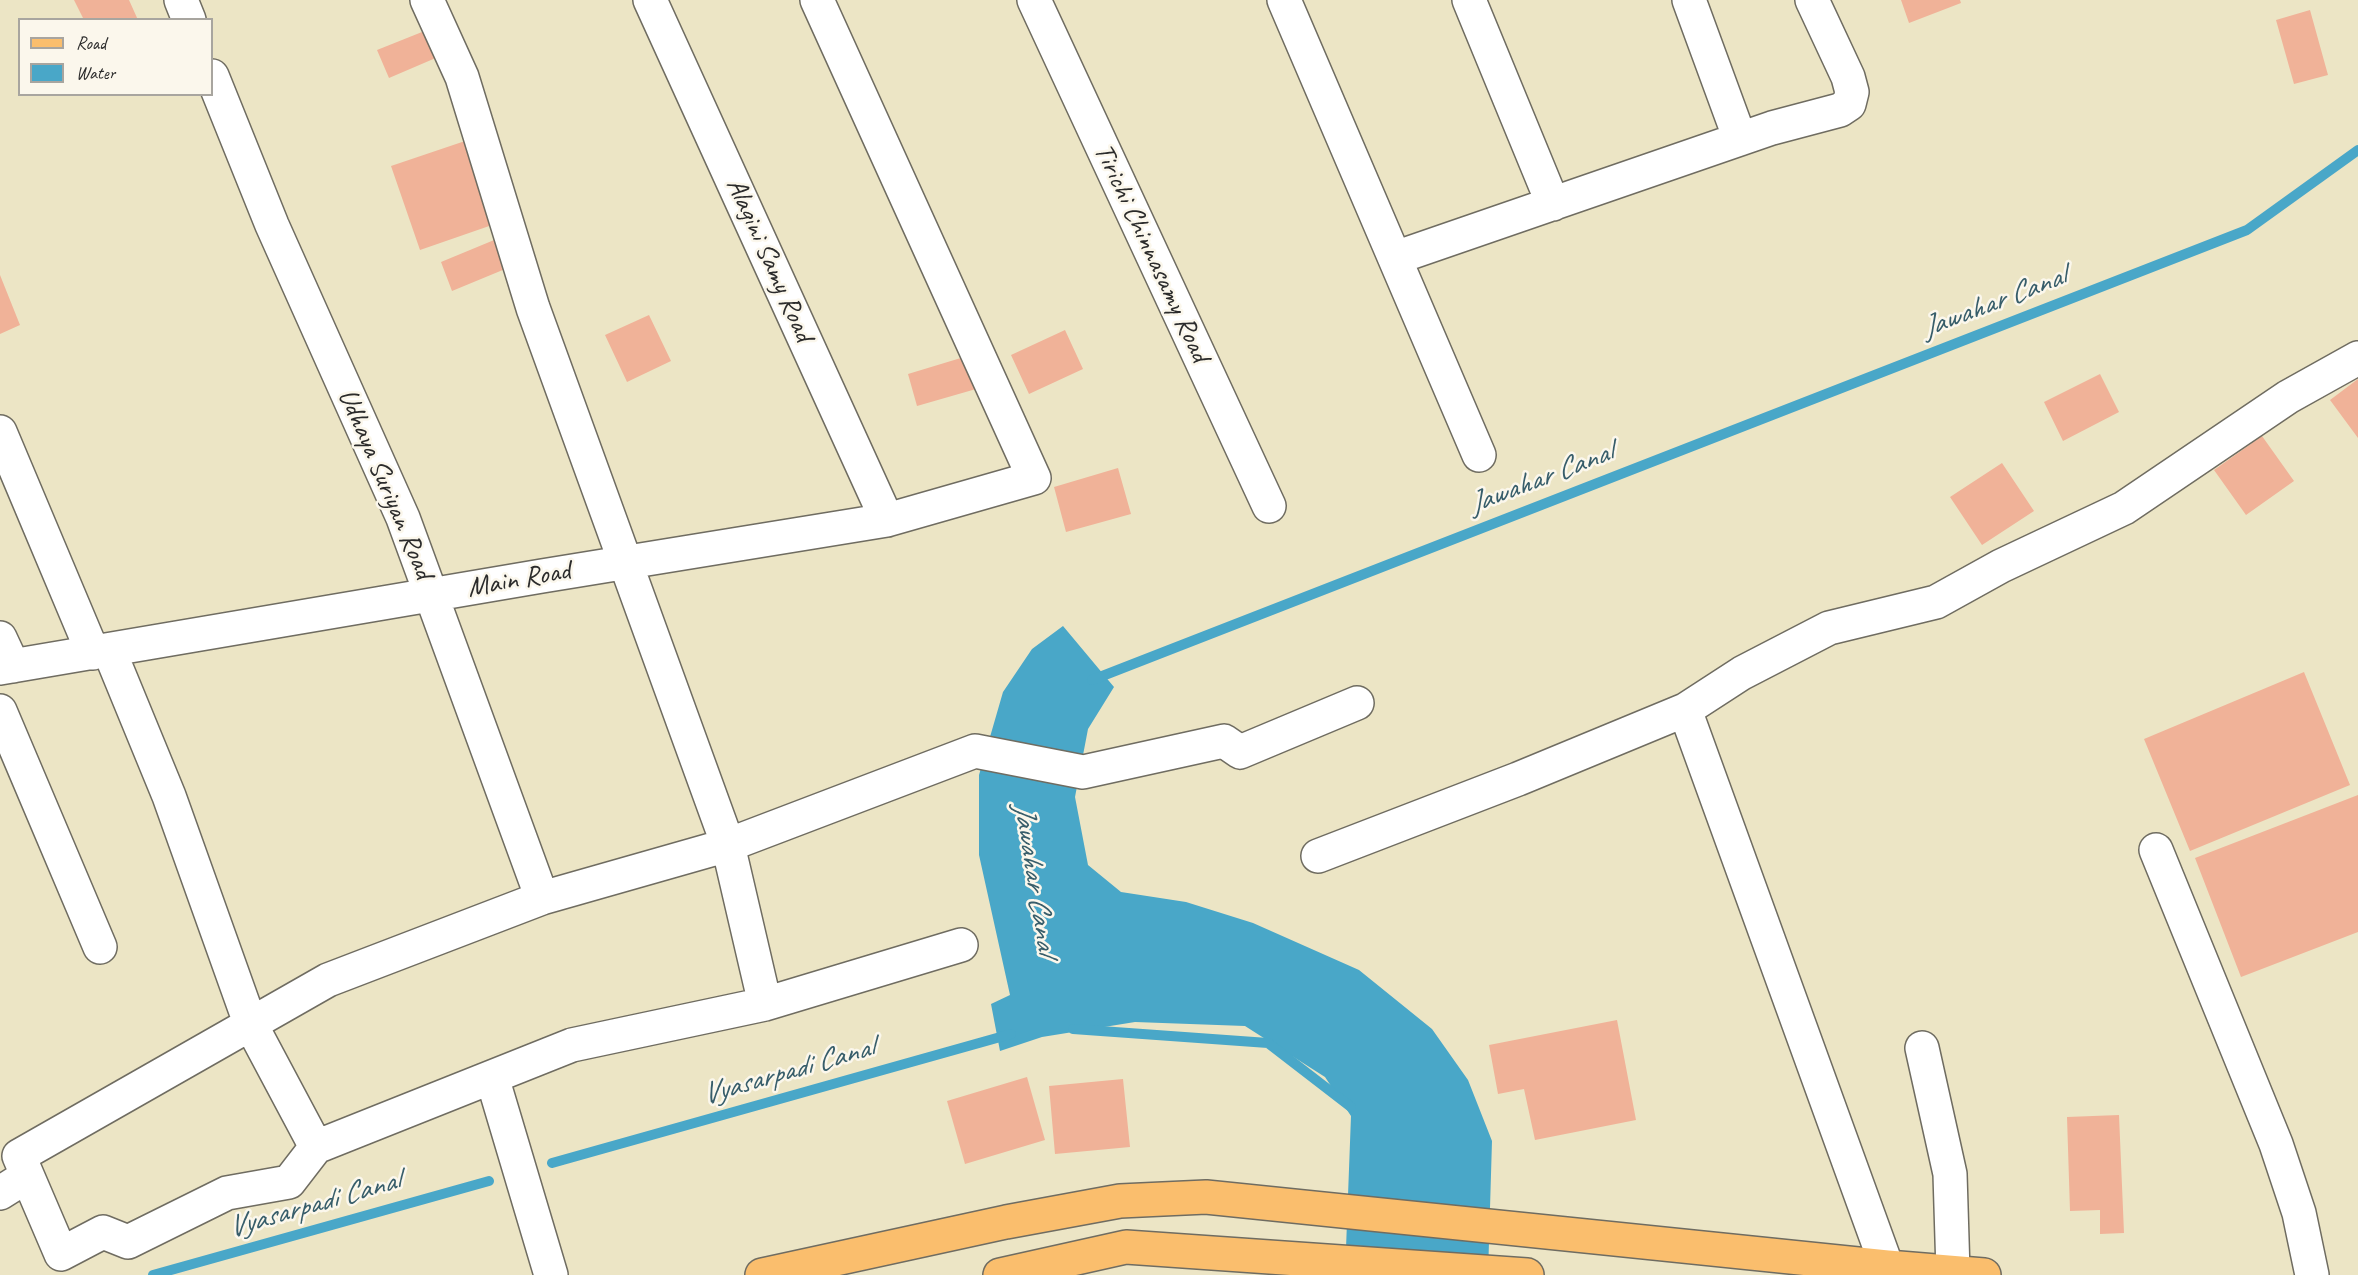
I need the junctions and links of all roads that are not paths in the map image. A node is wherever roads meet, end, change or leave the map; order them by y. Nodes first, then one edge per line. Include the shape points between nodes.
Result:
1 (181, 0) edge
2 (427, 0) edge
3 (650, 0) edge
4 (817, 0) edge
5 (1034, 0) edge
6 (1284, 0) edge
7 (1469, 0) edge
8 (1689, 0) edge
9 (1812, 0) edge
10 (188, 18) edge
11 (213, 78) edge
12 (1740, 139) junction
13 (1553, 204) junction
14 (1395, 258) junction
15 (2358, 358) edge
16 (0, 432) edge
17 (1479, 455) dead end
18 (1269, 506) dead end
19 (887, 520) junction
20 (626, 562) junction
21 (431, 595) junction
22 (101, 651) junction
23 (4, 657) edge
24 (1357, 703) dead end
25 (1685, 710) junction
26 (0, 711) edge
27 (728, 845) junction
28 (2156, 850) dead end
29 (1318, 856) dead end
30 (542, 898) junction
31 (961, 945) dead end
32 (100, 946) dead end
33 (765, 1004) junction
34 (250, 1023) junction
35 (1922, 1048) dead end
36 (492, 1077) junction
37 (316, 1147) junction
38 (27, 1176) junction
39 (0, 1193) edge
40 (1887, 1267) junction
41 (1969, 1273) edge
42 (551, 1275) edge
43 (762, 1275) edge
44 (1000, 1275) edge
45 (1527, 1275) edge
46 (2312, 1275) edge

1 - 10 street
2 - 20 street via 462,77 533,308
3 - 19 street, Alagini Samy Road
4 - 19 street, Main Road via 1034,478
5 - 18 street, Tirichi Chinnasamy Road
6 - 14 street
7 - 13 street
8 - 12 street
9 - 12 street via 1848,77 1852,92 1849,104
11 - 21 street, Udhaya Suriyan Road via 272,225 403,518
12 - 13 street
13 - 14 street
14 - 17 street
15 - 25 street via 2288,397 2124,508 2001,566 1936,602 1829,628 1742,673
16 - 22 street
19 - 20 street, Main Road
20 - 21 street, Main Road
20 - 27 street
21 - 22 street, Main Road
21 - 30 street, Udhaya Suriyan Road
22 - 23 street, Main Road
22 - 34 street via 169,796
24 - 27 street via 1240,752 1224,741 1085,772 975,751
25 - 29 street
25 - 40 street
26 - 32 street
27 - 30 street
27 - 33 street
28 - 46 street via 2276,1144 2299,1213
30 - 34 street via 328,980
31 - 33 street
33 - 36 street via 572,1044
34 - 37 street
34 - 38 street via 19,1156
35 - 41 street
36 - 37 street
36 - 42 street
37 - 38 street via 289,1182 227,1193 128,1242 103,1232 61,1254
38 - 39 street
40 - 41 main road
40 - 43 main road via 1206,1197 1119,1201
44 - 45 main road via 1126,1247

